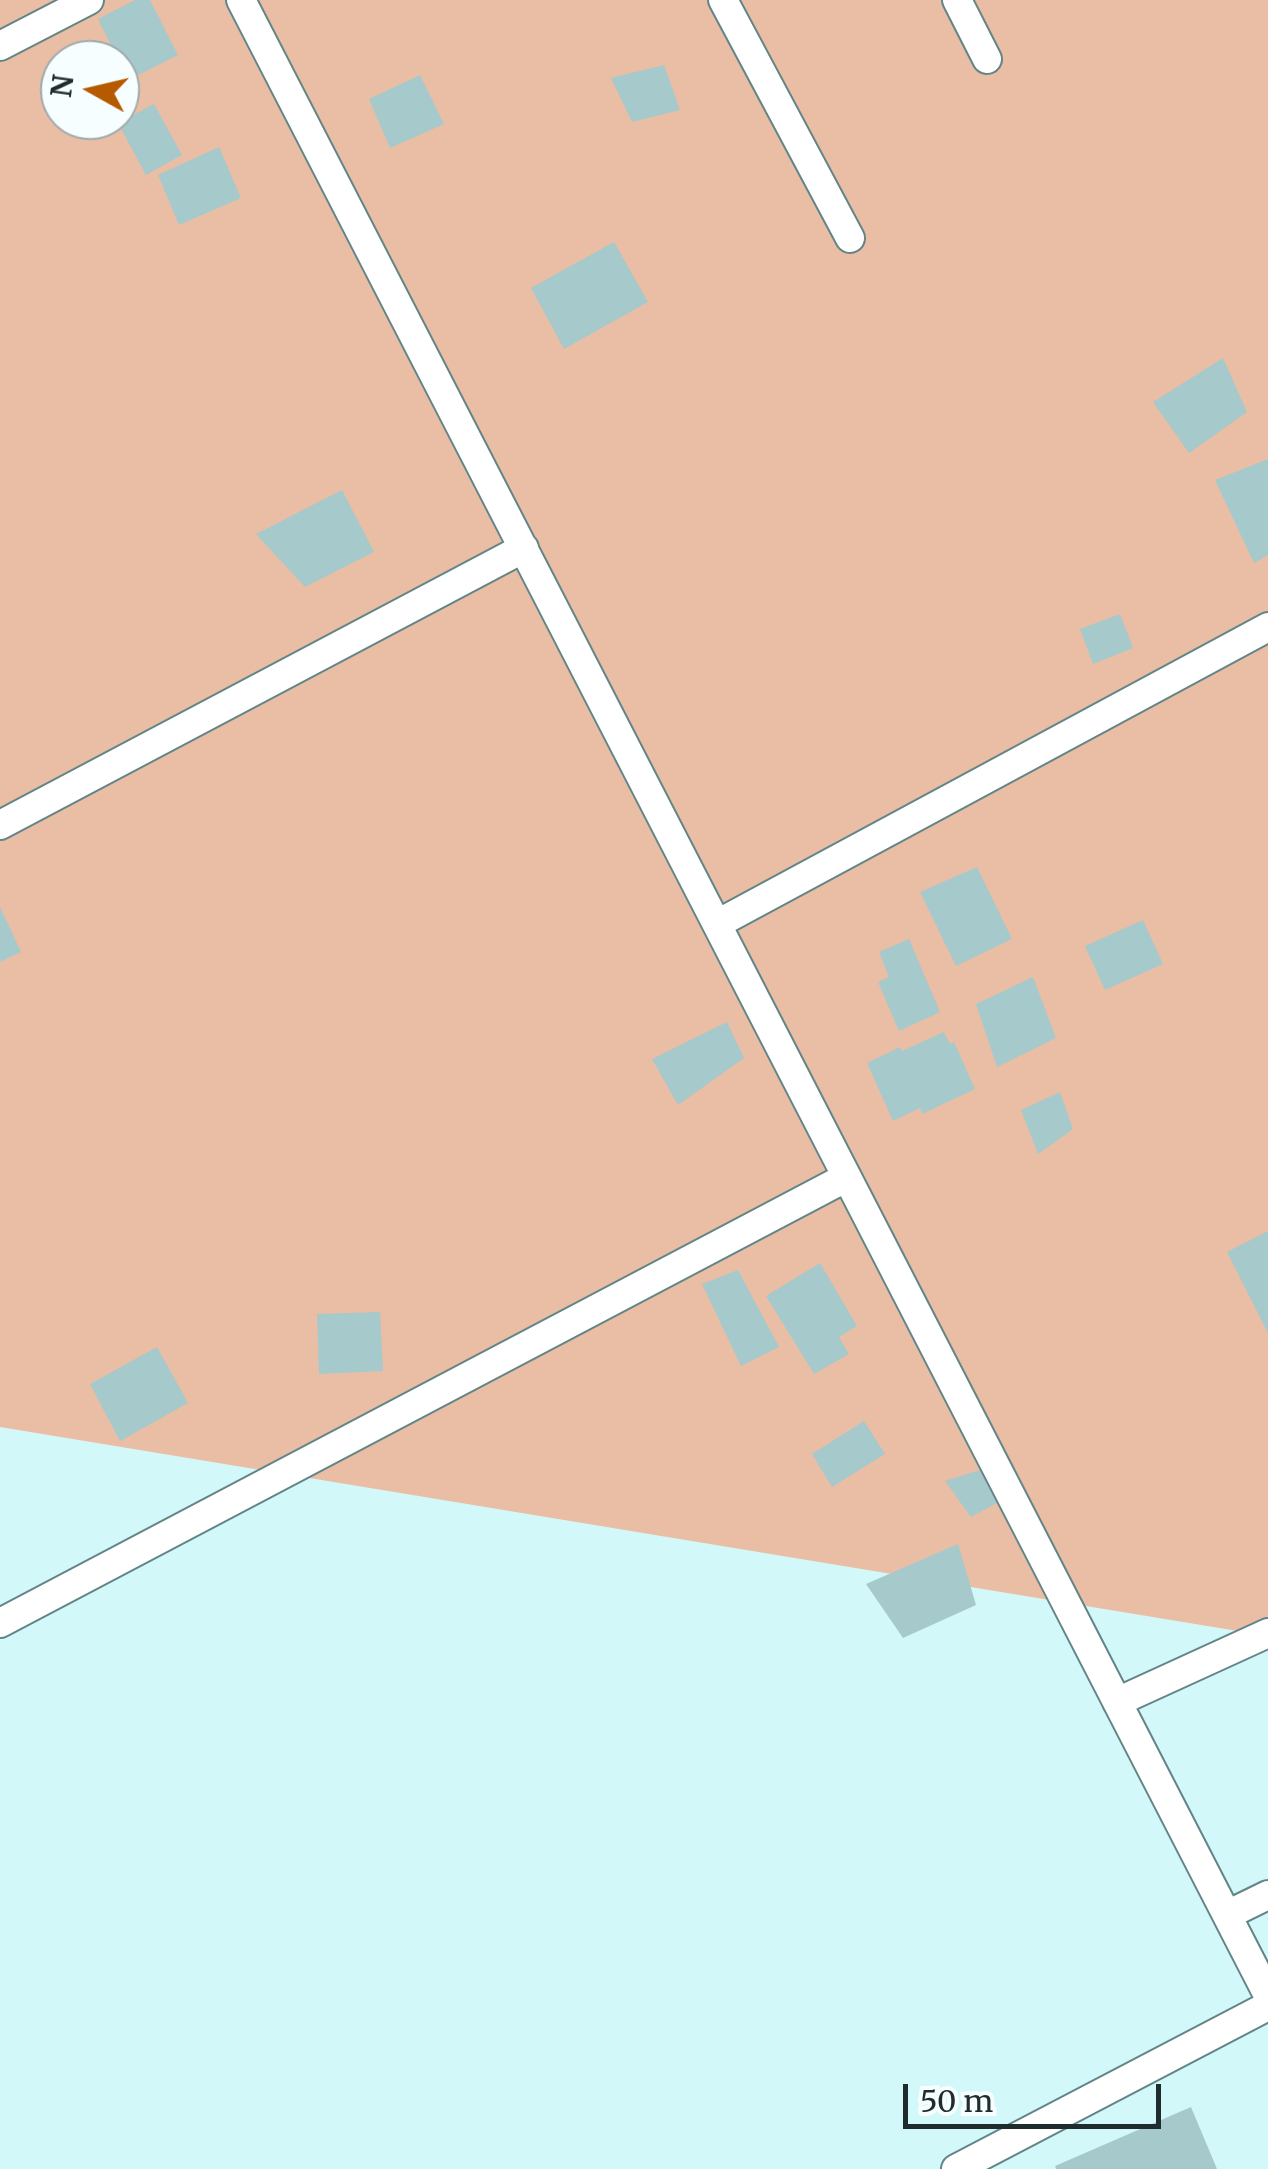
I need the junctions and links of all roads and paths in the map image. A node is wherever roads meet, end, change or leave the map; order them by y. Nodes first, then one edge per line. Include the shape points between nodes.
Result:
1 (89, 0) edge
2 (241, 0) edge
3 (722, 0) edge
4 (956, 0) edge
5 (0, 46) edge
6 (987, 59) dead end
7 (850, 238) dead end
8 (524, 548) junction
9 (1268, 627) edge
10 (0, 825) edge
11 (716, 924) junction
12 (847, 1177) junction
13 (0, 1623) edge
14 (1268, 1633) edge
15 (1117, 1702) junction
16 (1268, 1895) edge
17 (1227, 1915) junction
18 (1268, 1994) edge
19 (1268, 2006) edge
20 (956, 2169) edge

1 - 5 street
2 - 8 street
3 - 7 street
4 - 6 street
8 - 10 street
8 - 11 street
9 - 11 street
11 - 12 street
12 - 13 street
12 - 15 street
14 - 15 street
15 - 17 street
16 - 17 street
17 - 18 street
19 - 20 street

